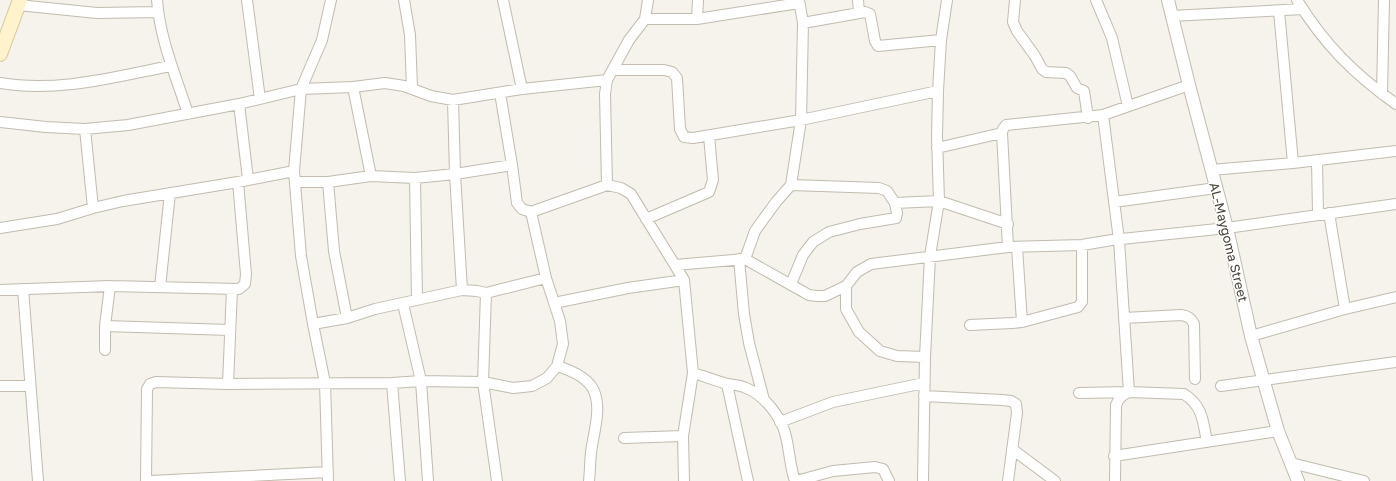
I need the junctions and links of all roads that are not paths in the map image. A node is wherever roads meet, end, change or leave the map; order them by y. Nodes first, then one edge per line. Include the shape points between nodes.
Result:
1 (157, 0) edge
2 (248, 0) edge
3 (331, 0) edge
4 (404, 0) edge
5 (503, 0) edge
6 (648, 0) edge
7 (698, 0) edge
8 (858, 0) edge
9 (947, 0) edge
10 (1015, 0) edge
11 (1096, 0) edge
12 (1168, 0) edge
13 (1297, 0) edge
14 (1384, 0) edge
15 (799, 2) edge
16 (19, 3) edge
17 (1303, 10) junction
18 (1280, 11) junction
19 (158, 12) junction
20 (859, 12) junction
21 (1171, 16) junction
22 (645, 19) junction
23 (697, 19) junction
24 (803, 23) junction
25 (941, 40) junction
26 (0, 54) edge
27 (170, 66) junction
28 (614, 70) junction
29 (607, 80) junction
30 (0, 83) edge
31 (1189, 85) junction
32 (353, 87) junction
33 (412, 88) junction
34 (301, 89) junction
35 (522, 89) junction
36 (938, 91) junction
37 (500, 93) junction
38 (1382, 94) junction
39 (260, 99) junction
40 (452, 100) junction
41 (239, 104) junction
42 (1396, 104) edge
43 (1128, 106) junction
44 (188, 114) junction
45 (1103, 115) junction
46 (1088, 118) junction
47 (801, 120) junction
48 (0, 122) edge
49 (85, 129) junction
50 (1002, 133) junction
51 (709, 136) junction
52 (937, 148) junction
53 (1396, 151) edge
54 (1317, 161) junction
55 (1292, 163) junction
56 (512, 165) junction
57 (294, 170) junction
58 (1211, 170) junction
59 (455, 174) junction
60 (371, 176) junction
61 (415, 178) junction
62 (243, 181) junction
63 (295, 182) junction
64 (328, 182) junction
65 (791, 185) junction
66 (607, 186) junction
67 (1216, 188) junction
68 (170, 193) junction
69 (939, 201) junction
70 (1114, 202) junction
71 (895, 203) junction
72 (1396, 204) edge
73 (93, 208) junction
74 (531, 212) junction
75 (1329, 213) junction
76 (1318, 214) junction
77 (646, 219) junction
78 (1008, 224) junction
79 (0, 228) edge
80 (1227, 228) junction
81 (1119, 240) junction
82 (1082, 245) junction
83 (1013, 247) junction
84 (930, 256) junction
85 (742, 259) junction
86 (675, 265) junction
87 (546, 278) junction
88 (684, 280) junction
89 (791, 284) junction
90 (110, 286) junction
91 (160, 286) junction
92 (846, 286) junction
93 (23, 289) junction
94 (232, 289) junction
95 (0, 290) edge
96 (462, 290) junction
97 (486, 293) junction
98 (1396, 298) edge
99 (417, 300) junction
100 (554, 303) junction
101 (403, 304) junction
102 (1345, 309) junction
103 (347, 318) junction
104 (1124, 318) junction
105 (1022, 322) junction
106 (312, 324) junction
107 (970, 325) dead end
108 (105, 326) junction
109 (230, 330) junction
110 (1251, 336) junction
111 (105, 350) dead end
112 (925, 357) junction
113 (1396, 362) edge
114 (557, 366) junction
115 (693, 373) junction
116 (1195, 379) dead end
117 (1263, 380) junction
118 (421, 381) junction
119 (483, 382) junction
120 (325, 383) junction
121 (392, 383) junction
122 (924, 383) junction
123 (228, 384) junction
124 (727, 384) junction
125 (0, 386) edge
126 (30, 386) junction
127 (1221, 386) dead end
128 (1130, 392) junction
129 (1079, 393) dead end
130 (924, 396) junction
131 (764, 400) junction
132 (780, 422) junction
133 (1278, 431) junction
134 (683, 436) junction
135 (624, 438) dead end
136 (1207, 442) junction
137 (1012, 449) junction
138 (1114, 456) junction
139 (1291, 463) junction
140 (328, 476) edge
141 (238, 479) edge
142 (789, 479) edge
143 (38, 481) edge
144 (146, 481) edge
145 (150, 481) edge
146 (399, 481) edge
147 (428, 481) edge
148 (497, 481) edge
149 (589, 481) edge
150 (684, 481) edge
151 (748, 481) edge
152 (889, 481) edge
153 (923, 481) edge
154 (1008, 481) edge
155 (1055, 481) edge
156 (1115, 481) edge
157 (1298, 481) edge
158 (1364, 481) edge

1 - 19 street
2 - 39 street
3 - 34 street via 322,40
4 - 33 street via 410,35
5 - 35 street
6 - 22 street
7 - 23 street
8 - 20 street
9 - 25 street
10 - 46 street via 1013,22 1017,31 1042,69 1070,76 1077,88 1084,91
11 - 43 street via 1112,38
12 - 21 street, AL-Maygoma Street
13 - 17 street
14 - 38 street
15 - 23 street
15 - 24 street
16 - 19 street via 97,13
16 - 26 main road
17 - 18 street
17 - 38 street via 1335,52
18 - 21 street
18 - 55 street
19 - 27 street
20 - 24 street
20 - 25 street via 870,14 878,46
21 - 31 street, AL-Maygoma Street
22 - 23 street
22 - 28 street via 628,40
24 - 47 street
25 - 36 street
27 - 30 street via 74,85 14,86
27 - 44 street
28 - 29 street
28 - 51 street via 672,72 677,78 680,129 684,137
29 - 35 street
29 - 66 street
31 - 43 street
31 - 58 street, AL-Maygoma Street
32 - 33 street via 385,83
32 - 34 street
32 - 60 street
33 - 40 street
34 - 39 street
34 - 57 street
35 - 37 street
36 - 47 street
36 - 52 street
37 - 40 street
37 - 56 street
38 - 42 street
39 - 41 street
40 - 59 street
41 - 44 street
41 - 62 street
43 - 45 street
44 - 49 street via 128,125
45 - 46 street
45 - 70 street
46 - 50 street via 1006,125
47 - 51 street
47 - 65 street
48 - 49 street
49 - 73 street
50 - 52 street
50 - 78 street
51 - 77 street via 713,180 709,192
52 - 69 street
53 - 54 street
54 - 55 street
54 - 76 street
55 - 58 street
56 - 59 street
56 - 74 street via 517,204
57 - 62 street
57 - 63 street
58 - 67 street, AL-Maygoma Street
59 - 61 street
59 - 96 street
60 - 61 street
60 - 64 street
61 - 99 street
62 - 68 street
62 - 94 street via 245,284 239,289
63 - 64 street
63 - 106 street via 301,256
64 - 103 street via 334,251
65 - 71 street via 879,188 887,191
65 - 85 street via 755,231
66 - 74 street
66 - 77 street via 621,188 631,194
67 - 70 street
67 - 80 street, AL-Maygoma Street
68 - 73 street
68 - 91 street
69 - 71 street
69 - 78 street
69 - 84 street
70 - 81 street
71 - 89 street via 896,218 829,232 813,242 803,256
72 - 75 street
73 - 79 street via 57,219
74 - 87 street
75 - 76 street
75 - 102 street
76 - 80 street
77 - 86 street
78 - 83 street
80 - 81 street
80 - 110 street, AL-Maygoma Street
81 - 82 street
81 - 104 street
82 - 83 street
82 - 105 street via 1082,302 1078,307
83 - 84 street
83 - 105 street
84 - 92 street via 871,264 857,272
84 - 112 street
85 - 86 street
85 - 89 street
85 - 131 street via 744,314
86 - 88 street
87 - 97 street
87 - 100 street
88 - 100 street
88 - 115 street
89 - 92 street via 809,295 817,296 825,296
90 - 91 street
90 - 93 street
90 - 108 street
91 - 94 street
92 - 112 street via 846,309 859,332 880,351 897,356
93 - 95 street
93 - 126 street
94 - 109 street
96 - 97 street
96 - 99 street
97 - 119 street
98 - 102 street
99 - 101 street
100 - 114 street via 560,321 563,344
101 - 103 street via 374,309
101 - 118 street
102 - 110 street
103 - 106 street
104 - 116 street via 1181,315 1191,319 1194,324
104 - 128 street
105 - 107 street
106 - 120 street
108 - 109 street
108 - 111 street
109 - 123 street
110 - 117 street, AL-Maygoma Street
112 - 122 street
113 - 117 street
114 - 119 street via 546,378 532,386 513,388
114 - 149 street via 579,376 594,391 597,414
115 - 124 street
115 - 134 street
117 - 127 street
117 - 133 street, AL-Maygoma Street
118 - 119 street
118 - 121 street
118 - 147 street
119 - 148 street
120 - 121 street
120 - 123 street
120 - 140 street
121 - 146 street
122 - 130 street
122 - 132 street via 833,402
123 - 144 street via 150,384 147,389
124 - 131 street via 745,387
124 - 151 street
125 - 126 street
126 - 143 street
128 - 129 street
128 - 136 street via 1177,393 1191,398 1198,406 1203,419
128 - 138 street via 1119,398 1116,405
130 - 137 street via 1011,401 1016,404
130 - 153 street
131 - 132 street
132 - 142 street via 791,469
133 - 136 street
133 - 139 street, AL-Maygoma Street
134 - 135 street
134 - 150 street
136 - 138 street
137 - 154 street
137 - 155 street
138 - 156 street
139 - 157 street, AL-Maygoma Street
139 - 158 street
140 - 141 street
141 - 145 street
142 - 152 street via 800,480 833,471 874,467 883,469

